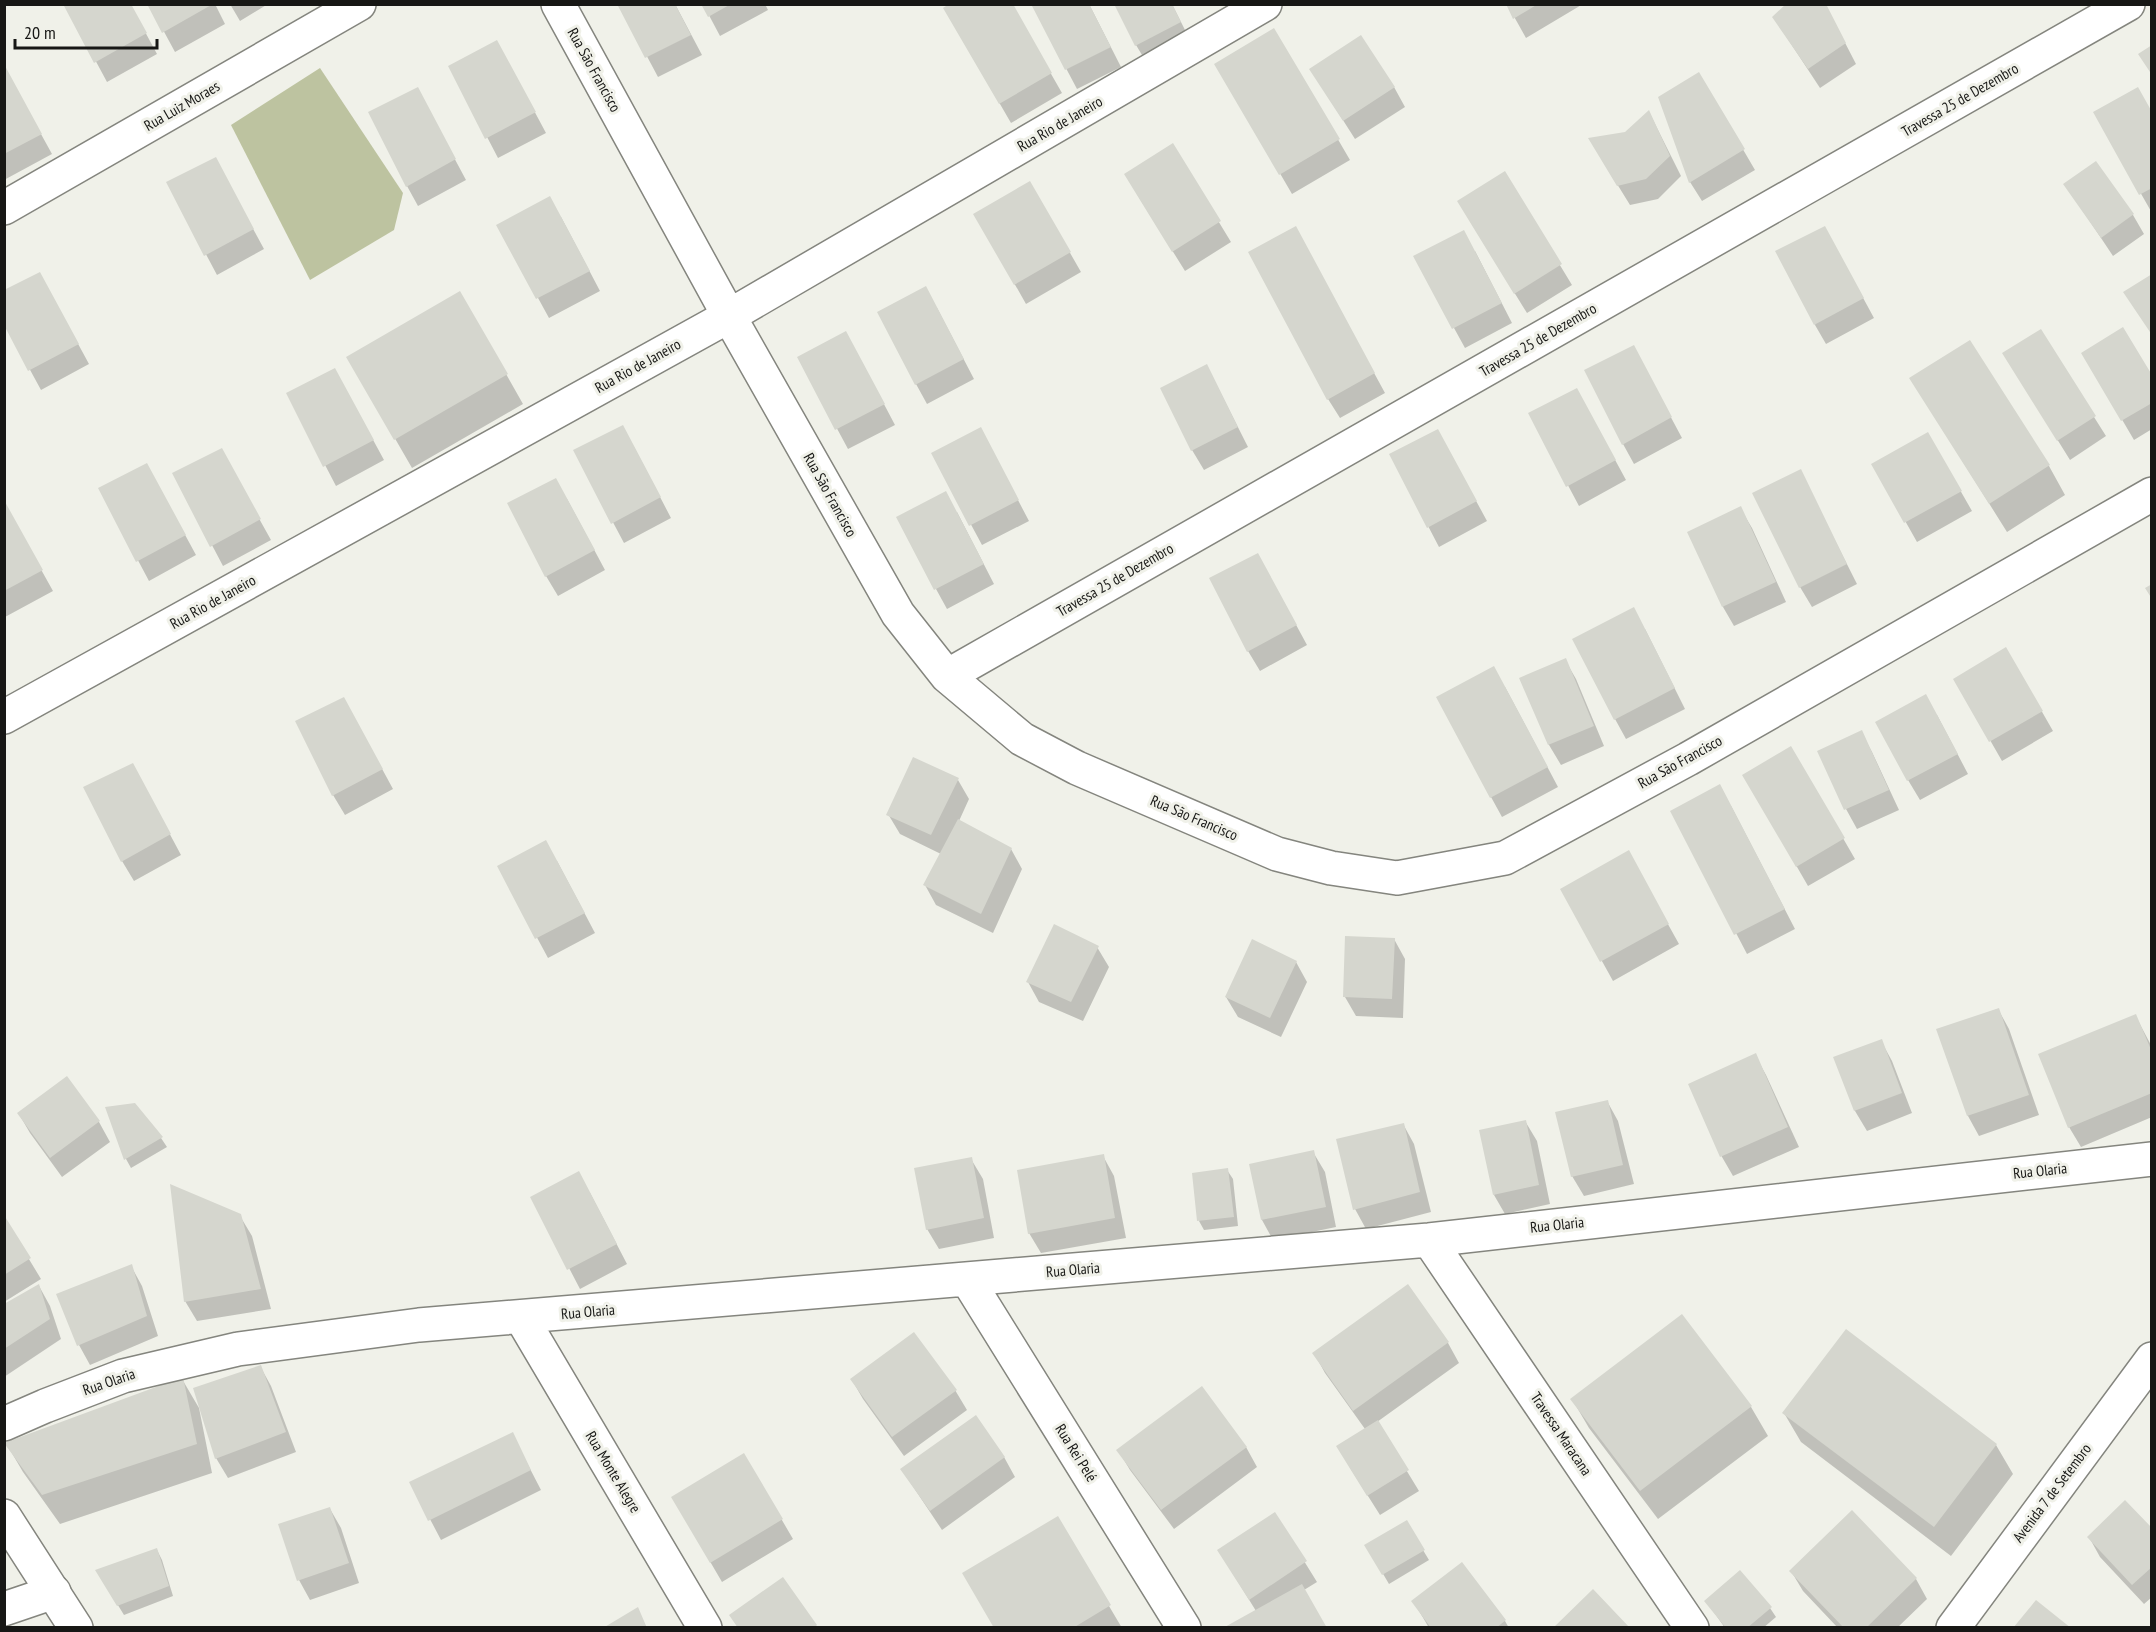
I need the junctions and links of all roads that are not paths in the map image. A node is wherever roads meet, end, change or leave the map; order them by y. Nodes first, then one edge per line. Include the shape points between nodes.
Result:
1 (359, 4) edge
2 (558, 4) edge
3 (1266, 4) edge
4 (2128, 4) edge
5 (4, 208) edge
6 (729, 316) junction
7 (2151, 494) edge
8 (947, 676) junction
9 (4, 717) edge
10 (2151, 1159) edge
11 (1430, 1240) junction
12 (967, 1280) junction
13 (521, 1317) junction
14 (2151, 1359) edge
15 (4, 1424) edge
16 (4, 1516) edge
17 (54, 1592) junction
18 (4, 1609) edge
19 (76, 1628) edge
20 (705, 1628) edge
21 (1184, 1628) edge
22 (1692, 1628) edge
23 (1953, 1628) edge

1 - 5 street, Rua Luiz Moraes
2 - 6 street, Rua São Francisco
3 - 6 street, Rua Rio de Janeiro
4 - 8 street, Travessa 25 de Dezembro
6 - 8 street, Rua São Francisco via 898,614
6 - 9 street, Rua Rio de Janeiro
7 - 8 street, Rua São Francisco via 1688,759 1505,858 1397,878 1331,868 1277,854 1077,768 1022,739
10 - 11 street, Rua Olaria
11 - 12 street, Rua Olaria
11 - 22 street, Travessa Maracana
12 - 13 street, Rua Olaria
12 - 21 street, Rua Rei Pelé
13 - 15 street, Rua Olaria via 419,1325 238,1349 123,1376
13 - 20 street, Rua Monte Alegre
14 - 23 street, Avenida 7 de Setembro
16 - 17 street
17 - 18 street
17 - 19 street

